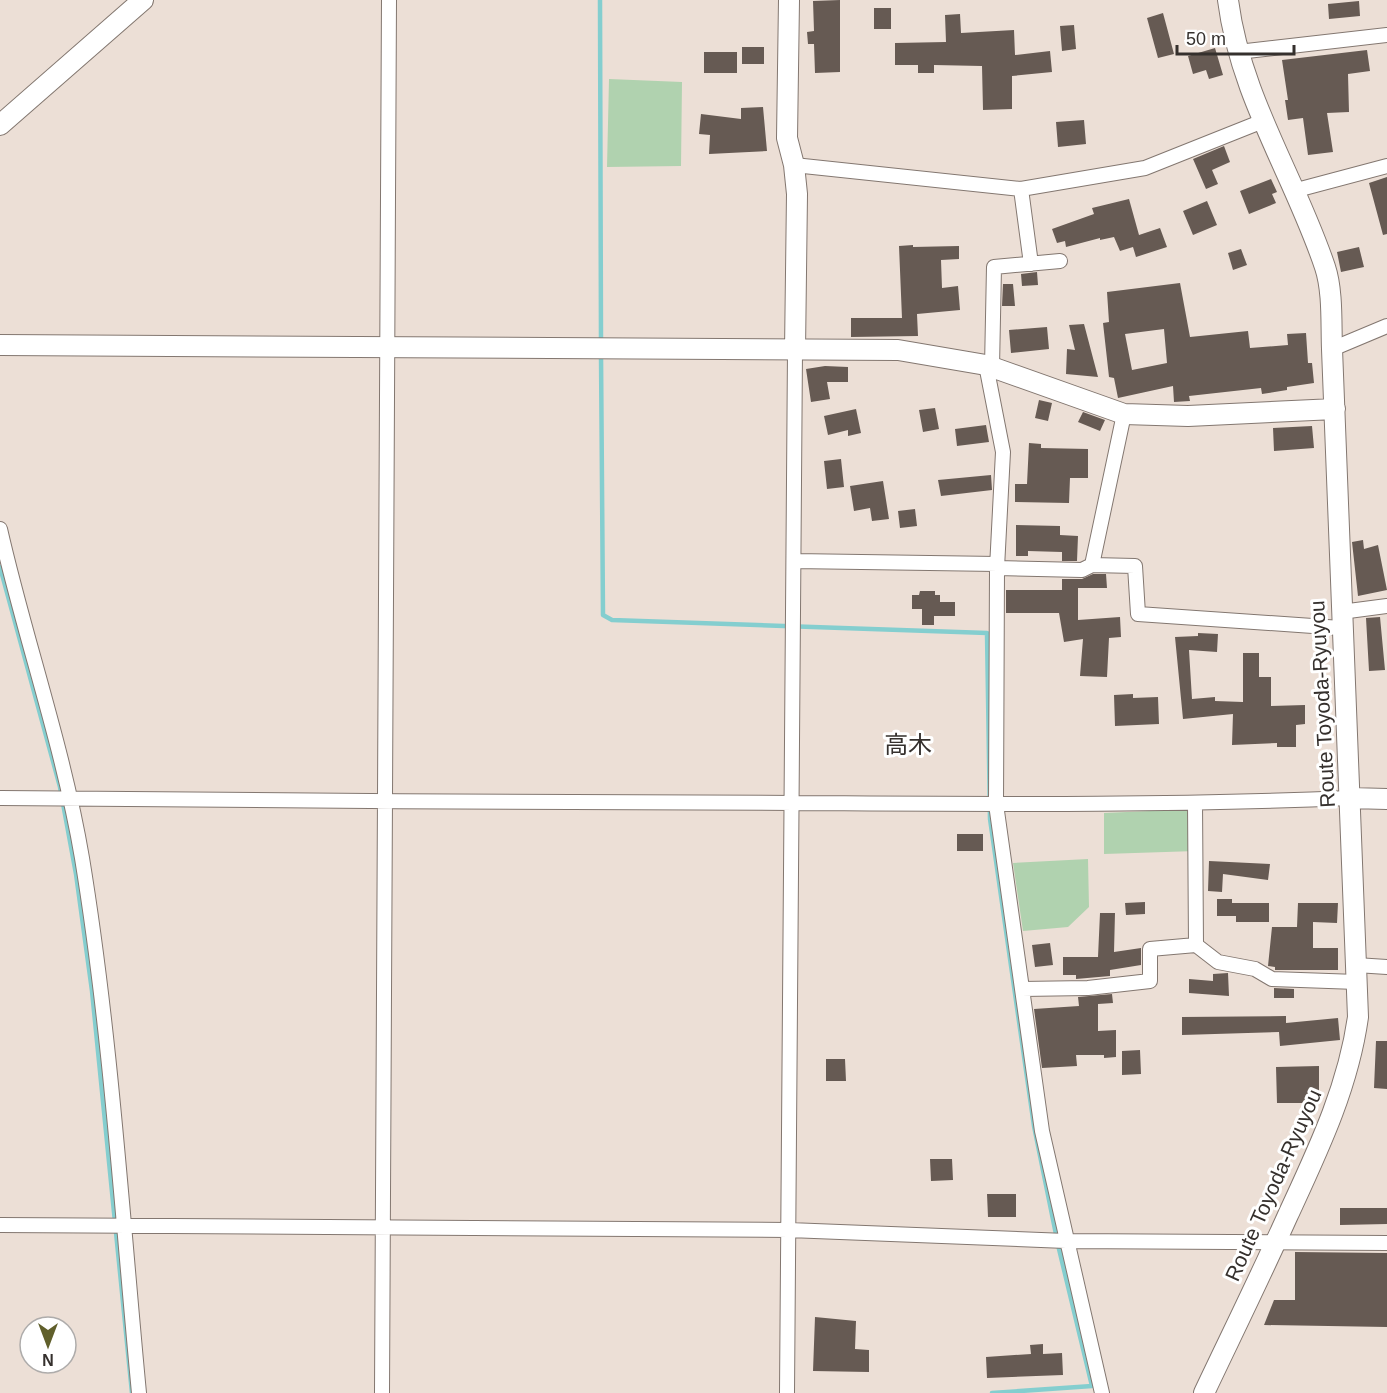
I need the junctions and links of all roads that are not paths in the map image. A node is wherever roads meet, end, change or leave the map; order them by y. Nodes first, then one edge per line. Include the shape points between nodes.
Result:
1 (143, 0) edge
2 (388, 0) edge
3 (789, 0) edge
4 (1228, 0) edge
5 (1387, 35) edge
6 (1238, 51) junction
7 (1263, 122) junction
8 (0, 125) edge
9 (794, 165) junction
10 (1387, 166) edge
11 (1021, 189) junction
12 (1293, 191) junction
13 (1060, 261) dead end
14 (1031, 264) junction
15 (1387, 326) edge
16 (0, 345) edge
17 (387, 348) junction
18 (1332, 349) junction
19 (795, 351) junction
20 (989, 366) junction
21 (1335, 409) junction
22 (1124, 414) junction
23 (0, 529) edge
24 (794, 561) junction
25 (1092, 565) junction
26 (997, 566) junction
27 (1387, 606) edge
28 (1341, 620) junction
29 (0, 798) edge
30 (1350, 798) junction
31 (71, 799) junction
32 (1387, 799) edge
33 (385, 803) junction
34 (793, 803) junction
35 (1195, 803) junction
36 (996, 804) junction
37 (1196, 945) junction
38 (1387, 967) edge
39 (1357, 974) junction
40 (1022, 988) junction
41 (0, 1225) edge
42 (123, 1226) junction
43 (383, 1227) junction
44 (789, 1230) junction
45 (1066, 1241) junction
46 (1276, 1242) junction
47 (1387, 1243) edge
48 (139, 1393) edge
49 (382, 1393) edge
50 (787, 1393) edge
51 (1102, 1393) edge
52 (1204, 1393) edge

1 - 8 street
2 - 17 street
3 - 9 street via 787,138
4 - 6 street, Route Toyoda-Ryuyou
5 - 6 street
6 - 7 street, Route Toyoda-Ryuyou
7 - 11 street via 1146,168
7 - 12 street, Route Toyoda-Ryuyou
9 - 11 street
9 - 19 street
10 - 12 street
11 - 14 street
12 - 18 street, Route Toyoda-Ryuyou via 1326,270
13 - 14 street
14 - 20 street via 994,267
15 - 18 street
16 - 17 street
17 - 19 street
17 - 33 street
18 - 21 street, Route Toyoda-Ryuyou
19 - 20 street via 898,350
19 - 24 street
20 - 22 street
20 - 26 street via 1003,452
21 - 22 street via 1188,417
21 - 28 street, Route Toyoda-Ryuyou
22 - 25 street
23 - 31 street
24 - 26 street
24 - 34 street
25 - 26 street via 1082,570
25 - 28 street via 1135,566 1137,614
26 - 36 street
27 - 28 street
28 - 30 street, Route Toyoda-Ryuyou
29 - 31 street
30 - 32 street
30 - 35 street
30 - 39 street, Route Toyoda-Ryuyou
31 - 33 street
31 - 42 street via 99,978
33 - 34 street
33 - 43 street
34 - 36 street
34 - 44 street
35 - 36 street
35 - 37 street
36 - 40 street
37 - 39 street via 1218,962 1255,969 1272,979
37 - 40 street via 1150,949 1150,981 1088,988
38 - 39 street
39 - 46 street, Route Toyoda-Ryuyou via 1358,1017 1342,1092
40 - 45 street via 1042,1131
41 - 42 street
42 - 43 street
42 - 48 street
43 - 44 street
43 - 49 street
44 - 45 street
44 - 50 street
45 - 46 street
45 - 51 street
46 - 47 street
46 - 52 street, Route Toyoda-Ryuyou

